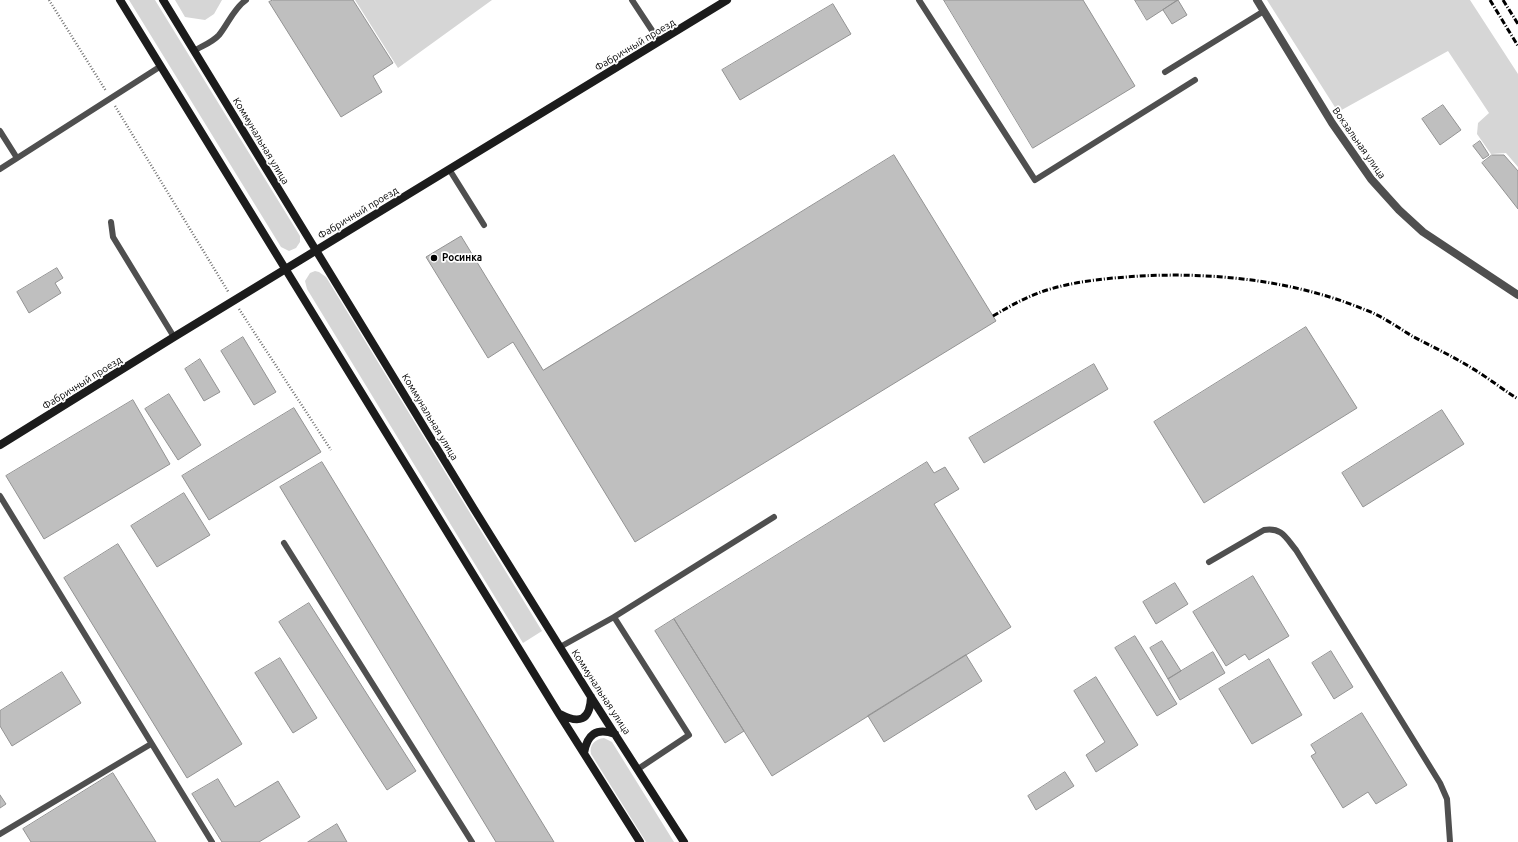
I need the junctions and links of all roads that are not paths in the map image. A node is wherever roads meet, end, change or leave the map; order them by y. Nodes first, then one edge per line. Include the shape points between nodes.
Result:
1 (120, 0) edge
2 (163, 0) edge
3 (246, 0) edge
4 (632, 0) edge
5 (727, 0) edge
6 (919, 0) edge
7 (1257, 0) edge
8 (1264, 11) junction
9 (659, 41) junction
10 (194, 51) junction
11 (161, 66) junction
12 (1165, 72) dead end
13 (1195, 80) dead end
14 (0, 131) edge
15 (17, 158) junction
16 (0, 169) edge
17 (449, 169) junction
18 (111, 222) dead end
19 (484, 225) dead end
20 (316, 250) junction
21 (285, 269) junction
22 (1518, 295) edge
23 (174, 337) junction
24 (0, 445) edge
25 (0, 496) edge
26 (774, 516) dead end
27 (284, 543) dead end
28 (1209, 562) dead end
29 (614, 617) junction
30 (560, 647) junction
31 (591, 698) junction
32 (559, 714) junction
33 (615, 734) junction
34 (151, 744) junction
35 (584, 753) junction
36 (638, 769) junction
37 (0, 834) edge
38 (212, 842) edge
39 (472, 842) edge
40 (640, 842) edge
41 (684, 842) edge
42 (1450, 842) edge

1 - 11 main road
2 - 10 main road, Коммунальная улица
3 - 10 lane via 239,4 218,37
4 - 9 lane
5 - 9 main road, Фабричный проезд
6 - 13 lane via 1035,180
7 - 8 street, Вокзальная улица
8 - 12 lane
8 - 22 street, Вокзальная улица via 1332,123 1376,184 1399,210 1423,232
9 - 17 main road, Фабричный проезд
10 - 20 main road, Коммунальная улица
11 - 15 lane
11 - 21 main road
14 - 15 lane
15 - 16 lane
17 - 19 lane
17 - 20 main road, Фабричный проезд
18 - 23 lane via 113,237
20 - 21 main road, Фабричный проезд
20 - 30 main road, Коммунальная улица
21 - 23 main road, Фабричный проезд
21 - 32 main road
23 - 24 main road, Фабричный проезд
25 - 34 lane
26 - 29 lane
27 - 39 lane
28 - 42 lane via 1264,530 1273,529 1281,532 1300,557 1440,783 1447,799
29 - 30 lane
29 - 36 lane via 689,736
30 - 31 main road, Коммунальная улица
31 - 32 main road via 590,707 584,717 578,720 571,720
31 - 33 main road, Коммунальная улица
32 - 35 main road
33 - 35 main road via 598,731 585,743
33 - 36 main road, Коммунальная улица
34 - 37 lane
34 - 38 lane
35 - 40 main road
36 - 41 main road, Коммунальная улица

